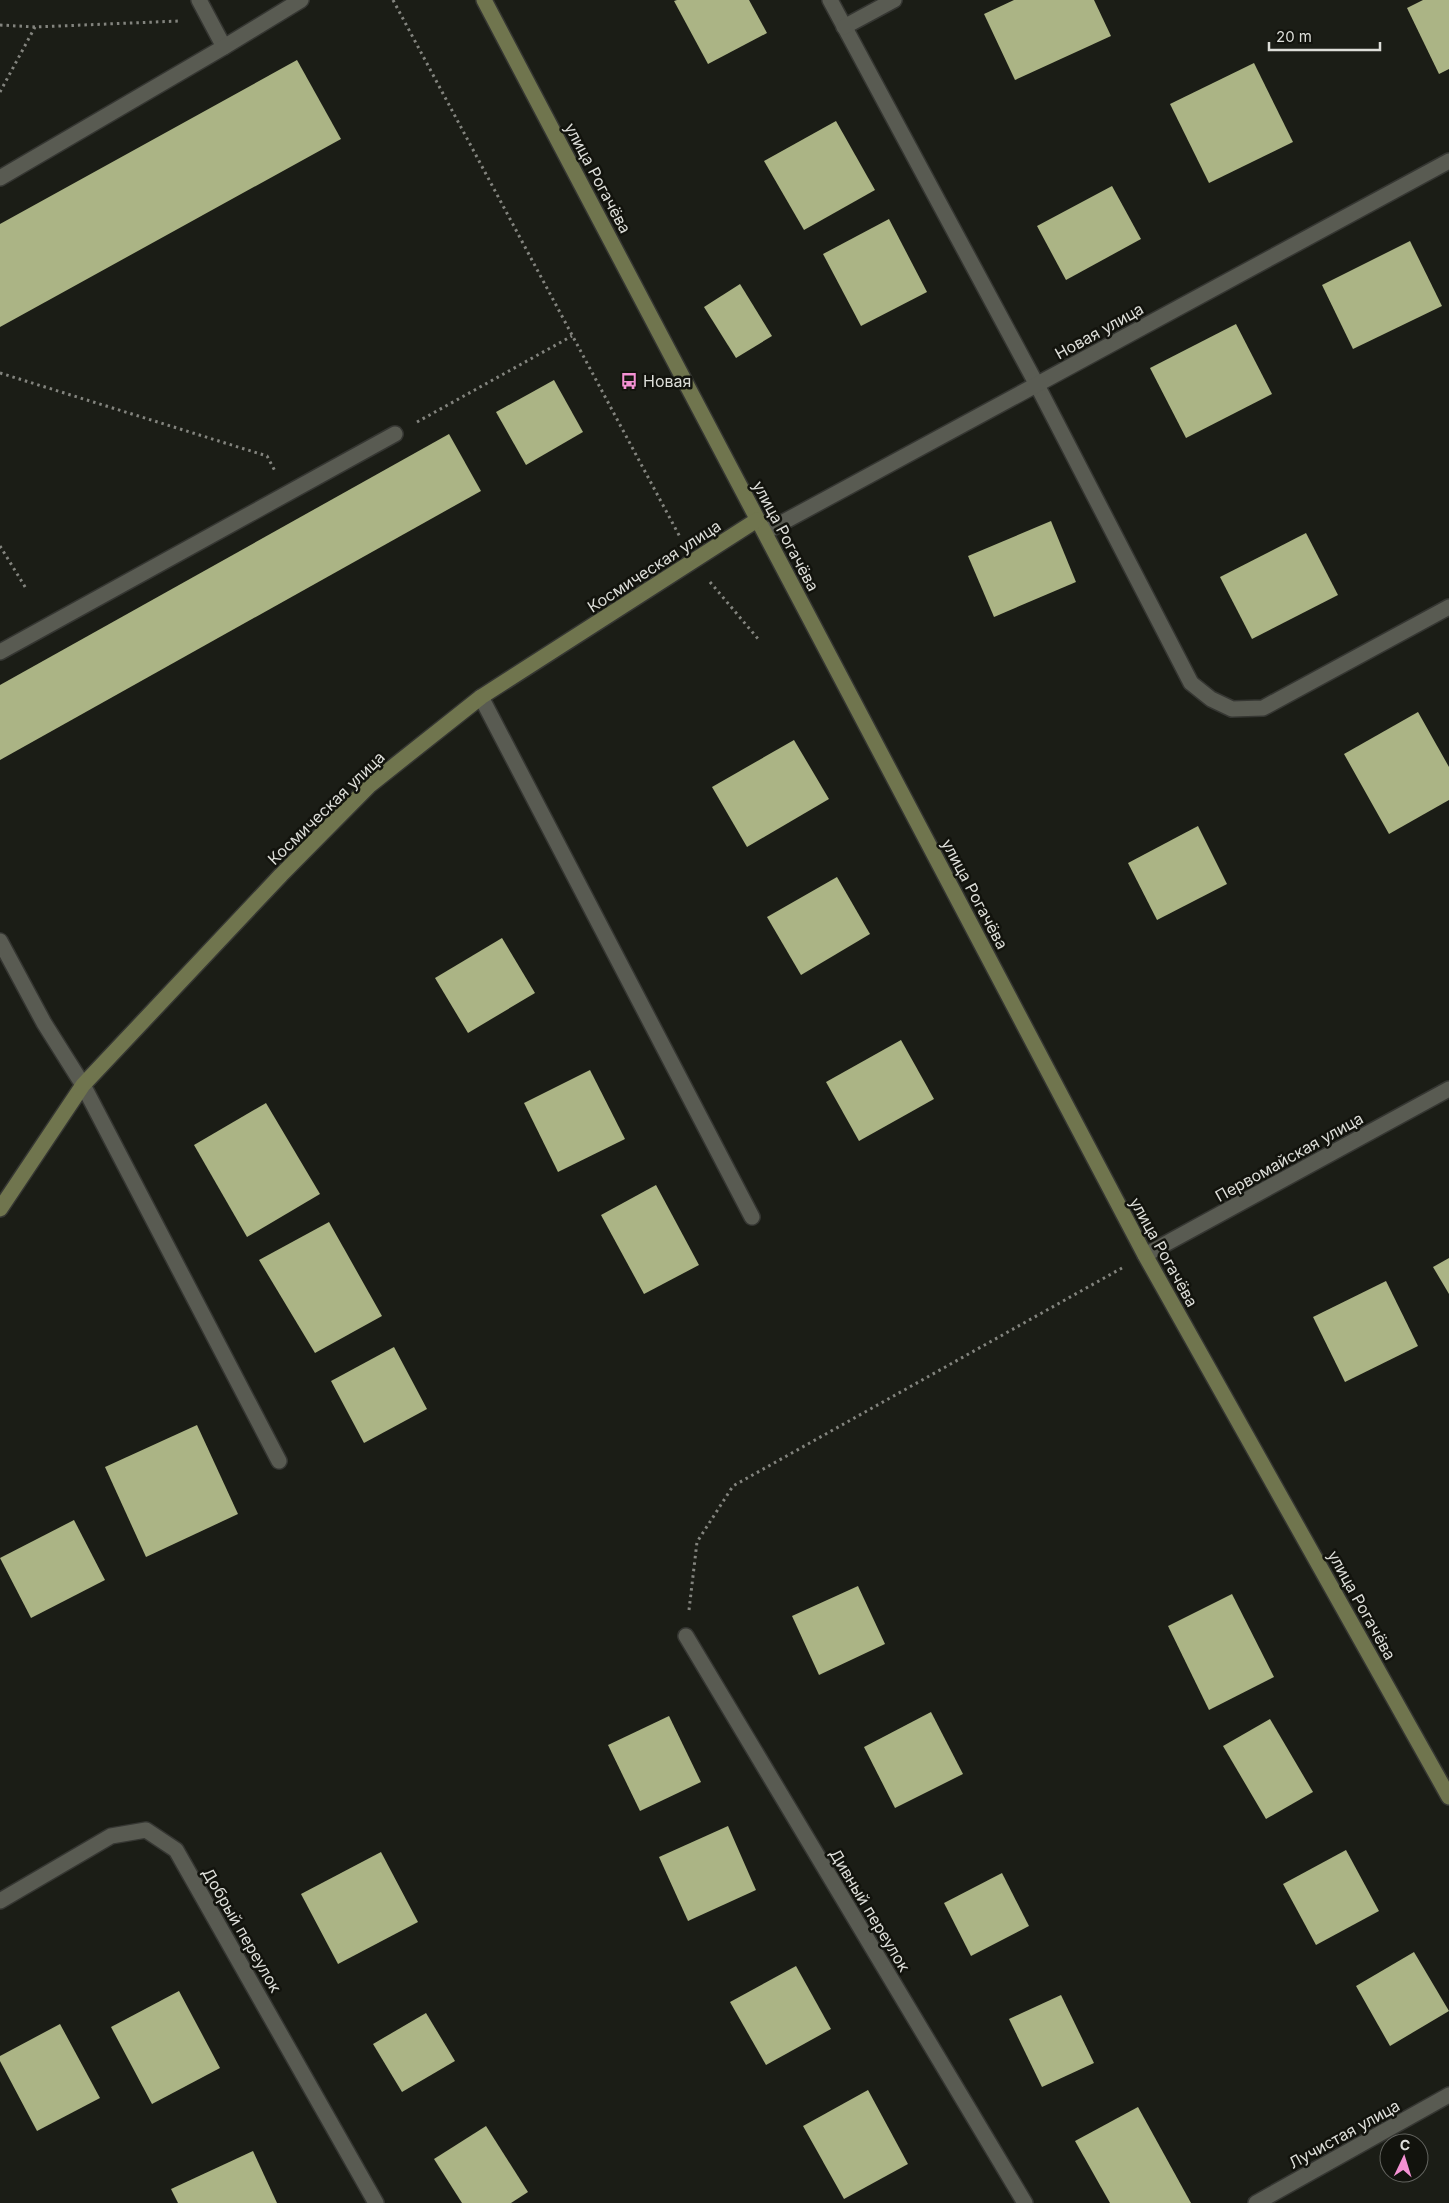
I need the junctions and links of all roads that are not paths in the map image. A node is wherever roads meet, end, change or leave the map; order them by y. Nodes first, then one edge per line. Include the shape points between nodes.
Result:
1 (199, 0) edge
2 (301, 0) edge
3 (484, 0) edge
4 (830, 0) edge
5 (894, 0) edge
6 (844, 27) junction
7 (224, 48) junction
8 (1449, 161) edge
9 (0, 178) edge
10 (1037, 385) junction
11 (395, 434) road end
12 (761, 526) junction
13 (1449, 607) edge
14 (0, 652) edge
15 (481, 697) junction
16 (0, 941) edge
17 (84, 1084) junction
18 (1449, 1089) edge
19 (0, 1209) edge
20 (752, 1218) dead end
21 (1145, 1255) junction
22 (279, 1462) dead end
23 (686, 1636) road end
24 (1449, 1797) edge
25 (0, 1901) edge
26 (1449, 2095) edge
27 (376, 2203) edge
28 (1025, 2203) edge
29 (1256, 2203) edge

1 - 7 street
2 - 7 street
3 - 12 street, улица Рогачёва
4 - 6 street
5 - 6 street
6 - 10 street
7 - 9 street
8 - 10 street, Новая улица
10 - 12 street, Новая улица
10 - 13 street via 1191,684 1211,698 1232,709 1263,708
11 - 14 street
12 - 15 street, Космическая улица via 693,562
12 - 21 street, улица Рогачёва
15 - 17 street, Космическая улица via 370,785
15 - 20 street
16 - 17 street via 44,1024
17 - 19 street, Космическая улица
17 - 22 street
18 - 21 street, Первомайская улица
21 - 24 street, улица Рогачёва
23 - 28 street, Дивный переулок
25 - 27 street, Добрый переулок via 110,1836 146,1830 176,1850
26 - 29 street, Лучистая улица

